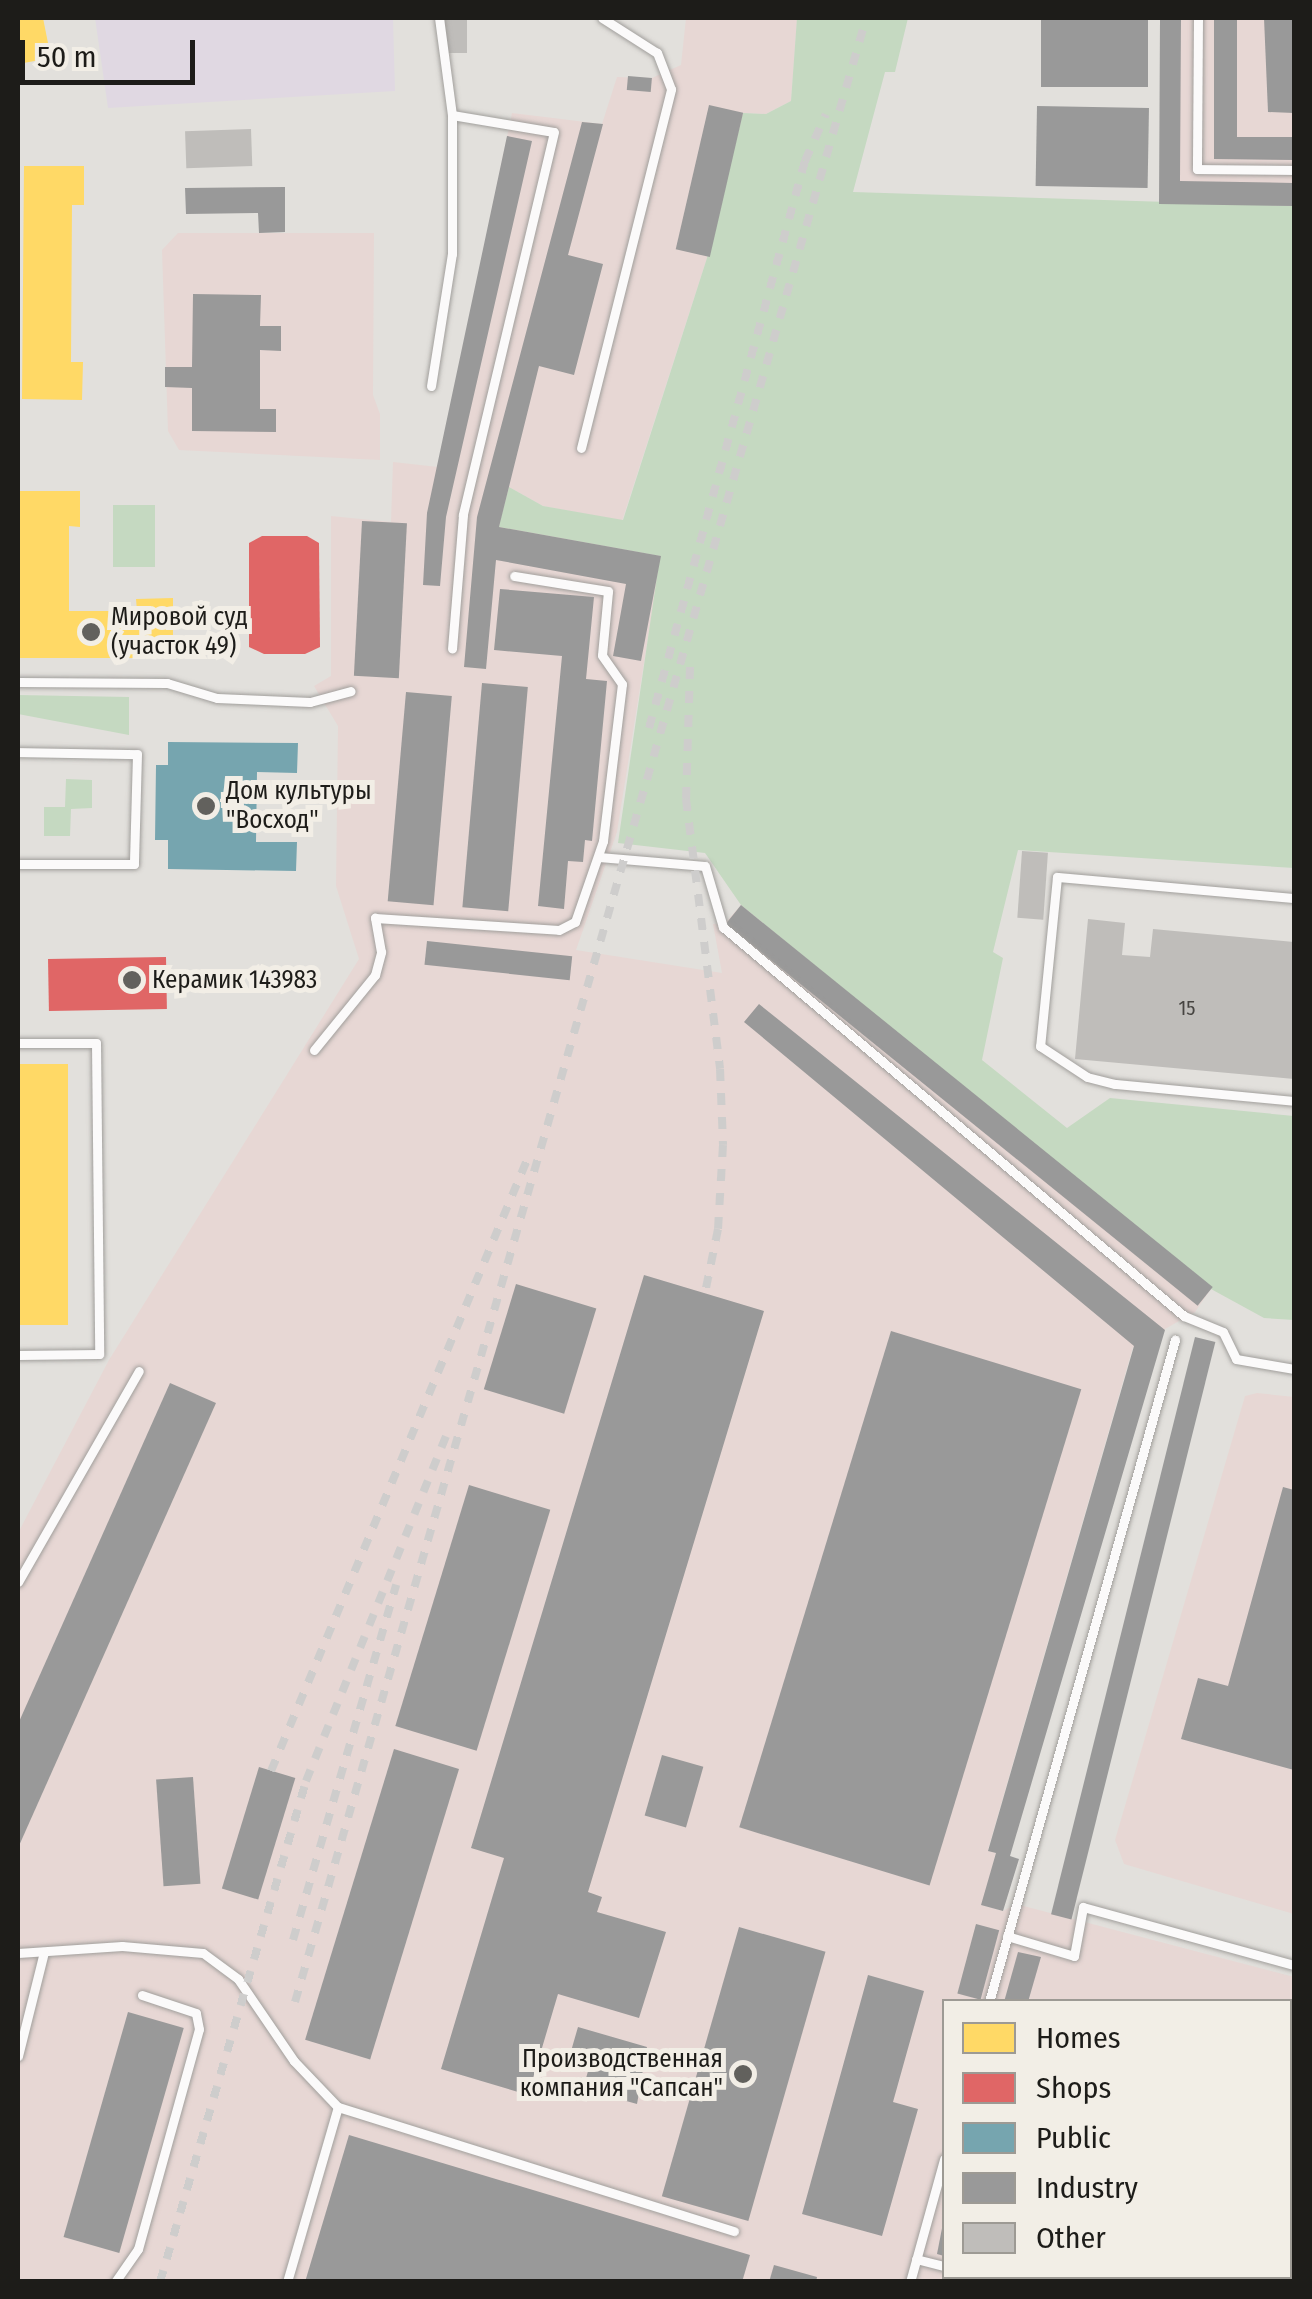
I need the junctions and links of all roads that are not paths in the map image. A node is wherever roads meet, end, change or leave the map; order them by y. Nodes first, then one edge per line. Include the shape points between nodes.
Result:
1 (439, 18) edge
2 (602, 18) edge
3 (1198, 18) edge
4 (452, 115) junction
5 (1294, 170) edge
6 (431, 386) dead end
7 (581, 448) dead end
8 (514, 576) dead end
9 (452, 650) dead end
10 (18, 682) edge
11 (351, 691) dead end
12 (18, 752) edge
13 (600, 857) junction
14 (18, 864) edge
15 (1294, 898) edge
16 (18, 1044) edge
17 (314, 1050) dead end
18 (1294, 1101) edge
19 (1175, 1340) dead end
20 (18, 1355) edge
21 (1294, 1369) edge
22 (138, 1371) dead end
23 (18, 1582) edge
24 (1007, 1936) junction
25 (44, 1952) junction
26 (18, 1953) edge
27 (1294, 1965) edge
28 (142, 1996) dead end
29 (990, 1999) edge
30 (18, 2056) edge
31 (338, 2106) junction
32 (942, 2166) edge
33 (734, 2230) dead end
34 (916, 2259) junction
35 (942, 2266) edge
36 (115, 2282) edge
37 (286, 2282) edge
38 (910, 2282) edge

1 - 4 lane
2 - 7 lane via 657,53 672,89
3 - 5 lane via 1197,169
4 - 6 lane via 452,254
4 - 9 lane via 554,132 463,515
8 - 13 lane via 608,591 602,656 622,684
10 - 11 lane via 168,684 217,698 310,702
12 - 14 lane via 136,754 134,864
13 - 17 lane via 574,922 560,930 376,918 381,952 374,974
13 - 21 lane via 705,866 722,928 1184,1316 1223,1332 1236,1359
15 - 18 lane via 1057,877 1040,1046 1087,1077 1115,1084
16 - 20 lane via 96,1043 98,1336 98,1354
19 - 24 lane
22 - 23 lane
24 - 27 lane via 1074,1956 1083,1907
24 - 29 lane
25 - 26 lane
25 - 30 lane
25 - 31 lane via 151,1946 216,1959
28 - 36 lane via 196,2013 199,2029 138,2249
31 - 33 lane
31 - 37 lane
32 - 34 lane
34 - 35 lane
34 - 38 lane

